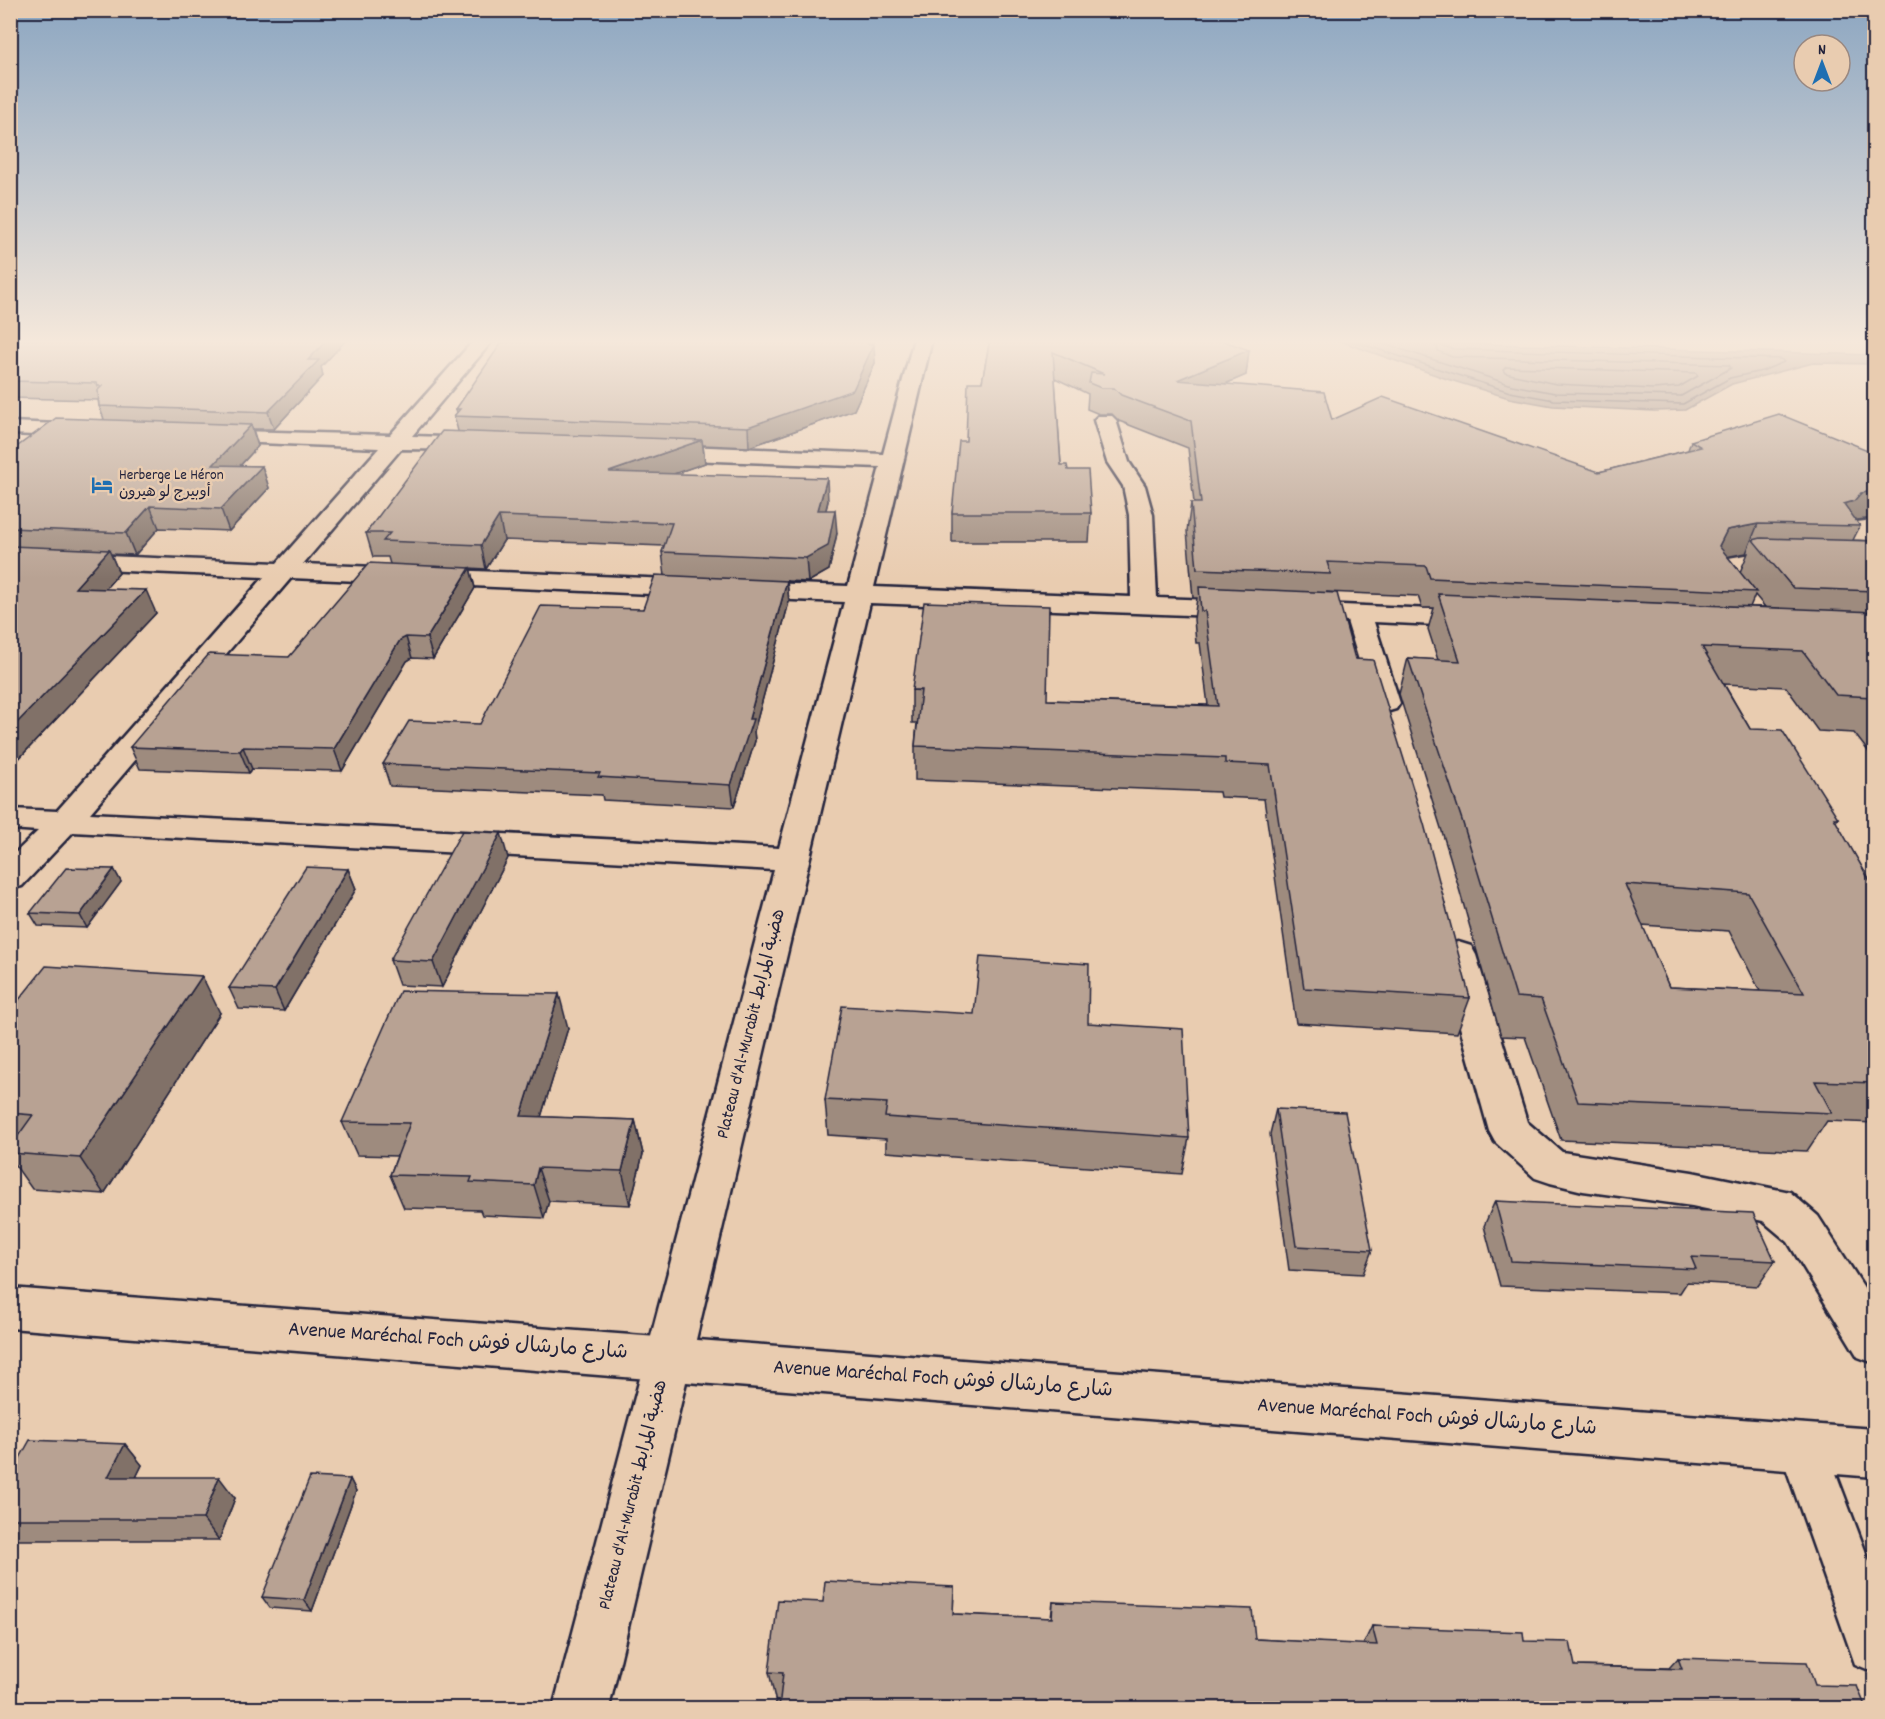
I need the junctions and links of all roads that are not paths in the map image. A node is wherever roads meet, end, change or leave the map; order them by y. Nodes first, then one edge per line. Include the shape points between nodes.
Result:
1 (415, 419) edge
2 (903, 419) edge
3 (1105, 420) edge
4 (10, 428) edge
5 (104, 432) edge
6 (186, 434) edge
7 (396, 441) junction
8 (502, 446) edge
9 (644, 451) edge
10 (892, 461) junction
11 (1875, 528) edge
12 (1875, 558) edge
13 (10, 559) edge
14 (1875, 566) edge
15 (285, 570) junction
16 (859, 595) junction
17 (1144, 604) junction
18 (1358, 614) junction
19 (1755, 615) edge
20 (1500, 620) edge
21 (1395, 736) edge
22 (10, 819) edge
23 (67, 820) junction
24 (793, 860) junction
25 (10, 878) edge
26 (1450, 926) edge
27 (10, 1308) edge
28 (1875, 1342) edge
29 (668, 1359) junction
30 (1803, 1448) junction
31 (1875, 1453) edge
32 (1875, 1645) edge
33 (580, 1708) edge

1 - 7 street
2 - 10 street, Plateau d'Al-Murabit هضبة المرابط
3 - 17 street via 1118,462 1134,486 1141,515
4 - 5 street
6 - 7 street
7 - 8 street
7 - 15 street
9 - 10 street
10 - 16 street, Plateau d'Al-Murabit هضبة المرابط
11 - 12 street via 1856,528 1854,533
13 - 15 street
14 - 19 street via 1746,562 1726,565 1722,574
15 - 16 street
15 - 23 street
16 - 17 street
16 - 24 street, Plateau d'Al-Murabit هضبة المرابط
17 - 18 street
18 - 20 street
18 - 21 street
22 - 23 street
23 - 24 street
23 - 25 street
24 - 29 street, Plateau d'Al-Murabit هضبة المرابط
26 - 28 street via 1509,1131 1551,1166 1775,1204 1803,1230
27 - 29 street, Avenue Maréchal Foch شارع مارشال فوش
29 - 30 street, Avenue Maréchal Foch شارع مارشال فوش
29 - 33 street, Plateau d'Al-Murabit هضبة المرابط
30 - 31 street, Avenue Maréchal Foch شارع مارشال فوش
30 - 32 street

